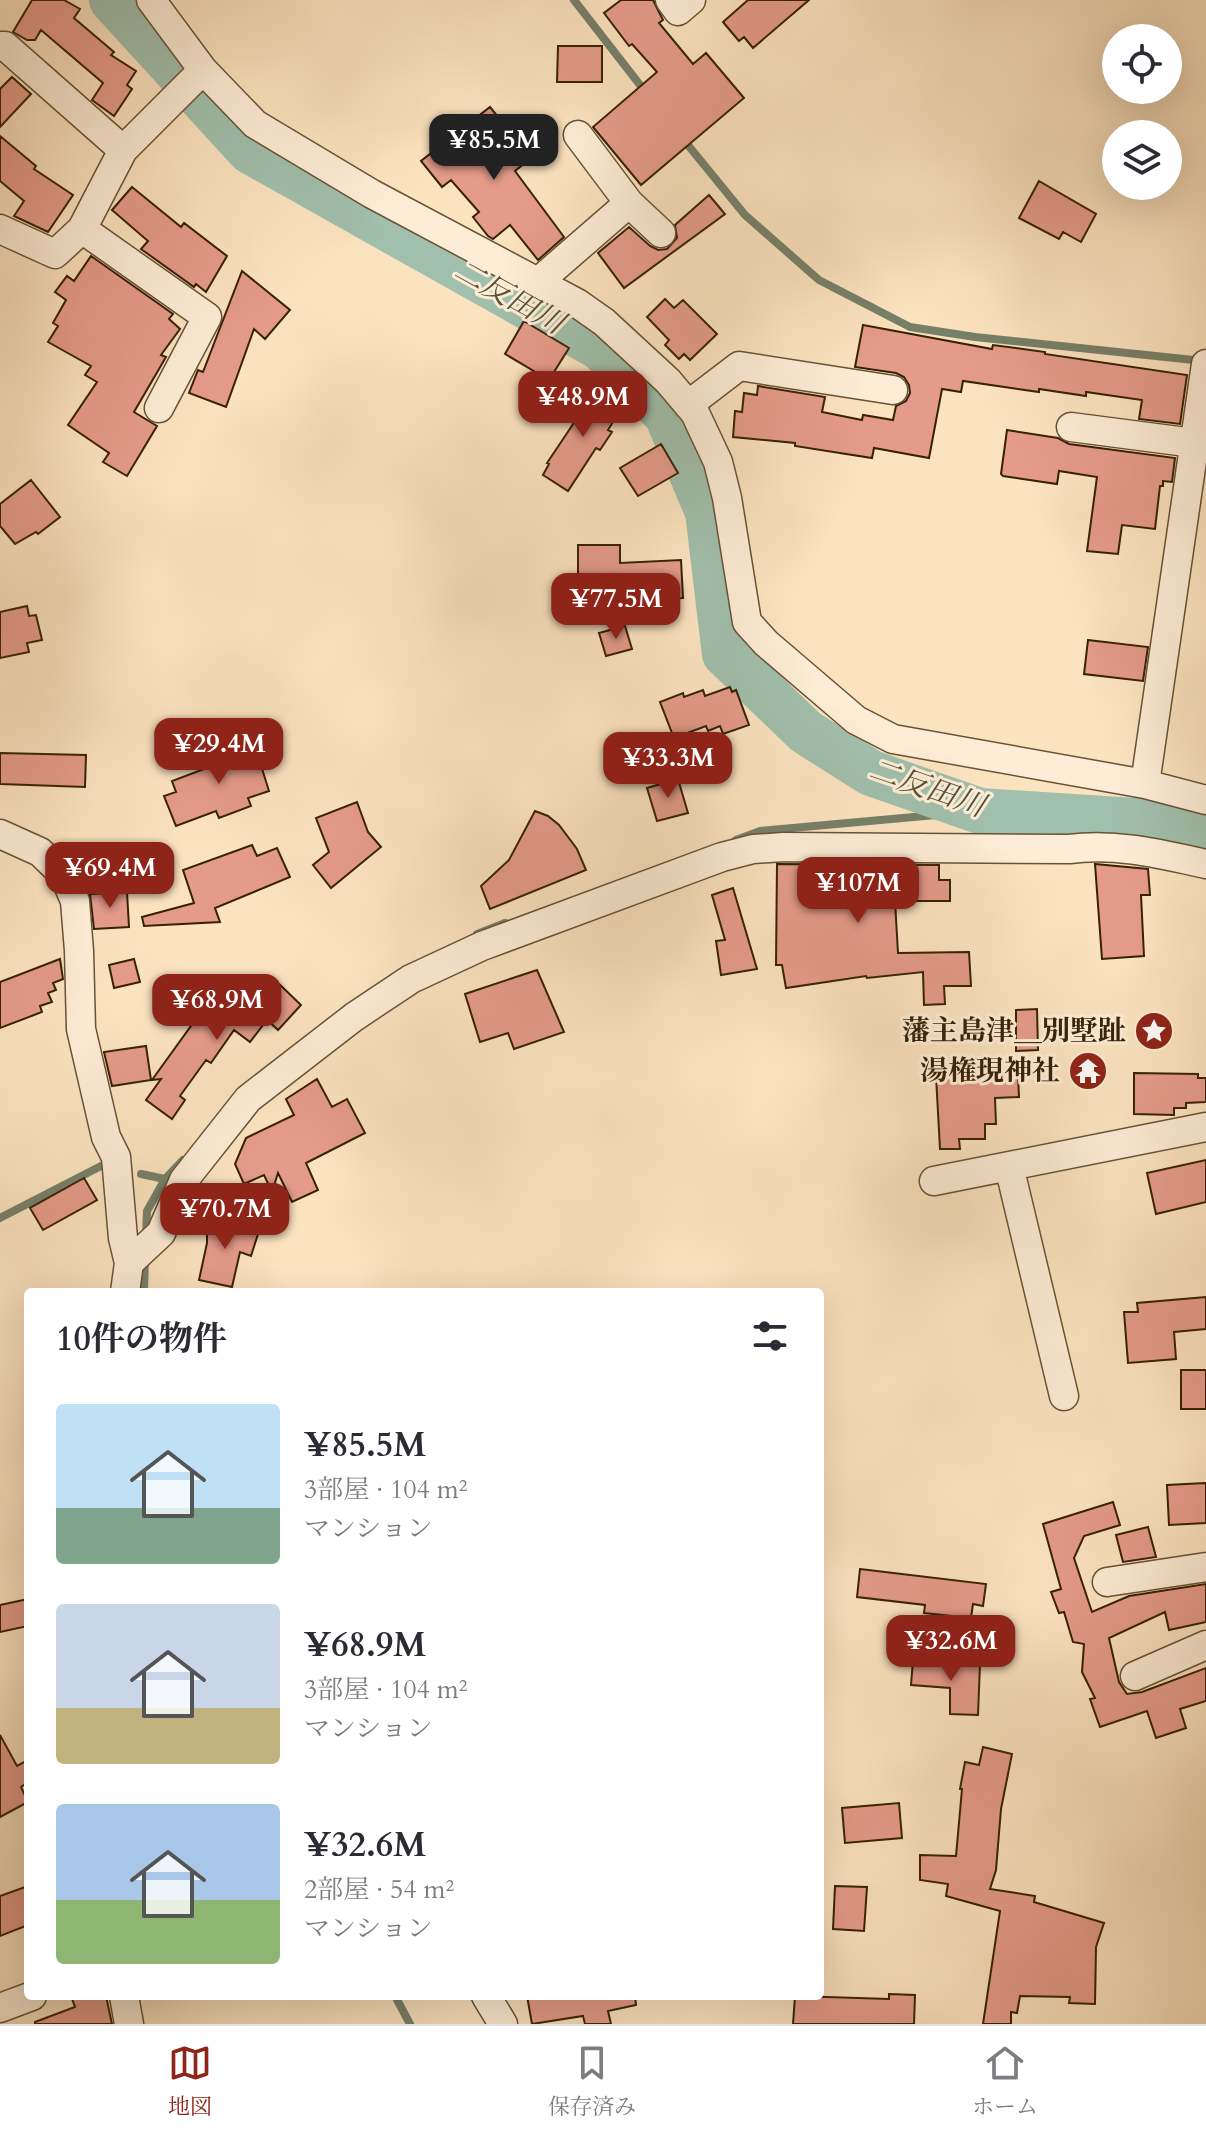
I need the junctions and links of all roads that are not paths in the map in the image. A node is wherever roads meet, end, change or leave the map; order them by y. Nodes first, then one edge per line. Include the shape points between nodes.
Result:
1 (151, 0) edge
2 (670, 0) edge
3 (691, 0) edge
4 (0, 46) edge
5 (203, 70) junction
6 (578, 135) dead end
7 (123, 150) junction
8 (629, 203) junction
9 (0, 229) edge
10 (82, 229) junction
11 (661, 233) dead end
12 (538, 282) junction
13 (1205, 371) edge
14 (893, 390) dead end
15 (688, 405) junction
16 (159, 408) dead end
17 (1071, 427) dead end
18 (1194, 443) junction
19 (1145, 784) junction
20 (1206, 800) edge
21 (0, 834) edge
22 (1206, 864) edge
23 (1206, 1127) edge
24 (1009, 1166) junction
25 (934, 1181) dead end
26 (129, 1263) junction
27 (126, 1288) edge
28 (1064, 1396) dead end
29 (1206, 1567) edge
30 (1107, 1582) dead end
31 (1206, 1645) edge
32 (1135, 1676) dead end
33 (24, 1999) edge
34 (125, 2000) edge
35 (488, 2000) edge
36 (0, 2008) edge
37 (129, 2024) edge
38 (503, 2024) edge

1 - 5 street
2 - 3 street via 678,11
4 - 7 street
5 - 7 street
5 - 12 street via 255,124 372,194
6 - 8 street
7 - 10 street
8 - 11 street
8 - 12 street
9 - 10 street via 55,254
10 - 16 street via 207,317
12 - 15 street via 604,322
13 - 18 street
14 - 15 street via 739,366
15 - 19 street via 718,462 747,622 856,720 893,739
17 - 18 street
18 - 19 street
19 - 20 street
21 - 26 street via 40,852 64,875 75,901 81,1029 106,1137 116,1157
22 - 26 street via 1109,846 784,847 722,857 482,946 411,979 354,1017 248,1099 184,1180 161,1233
23 - 24 street
24 - 25 street
24 - 28 street
26 - 27 street
29 - 30 street
31 - 32 street
33 - 36 street
34 - 37 street
35 - 38 street

